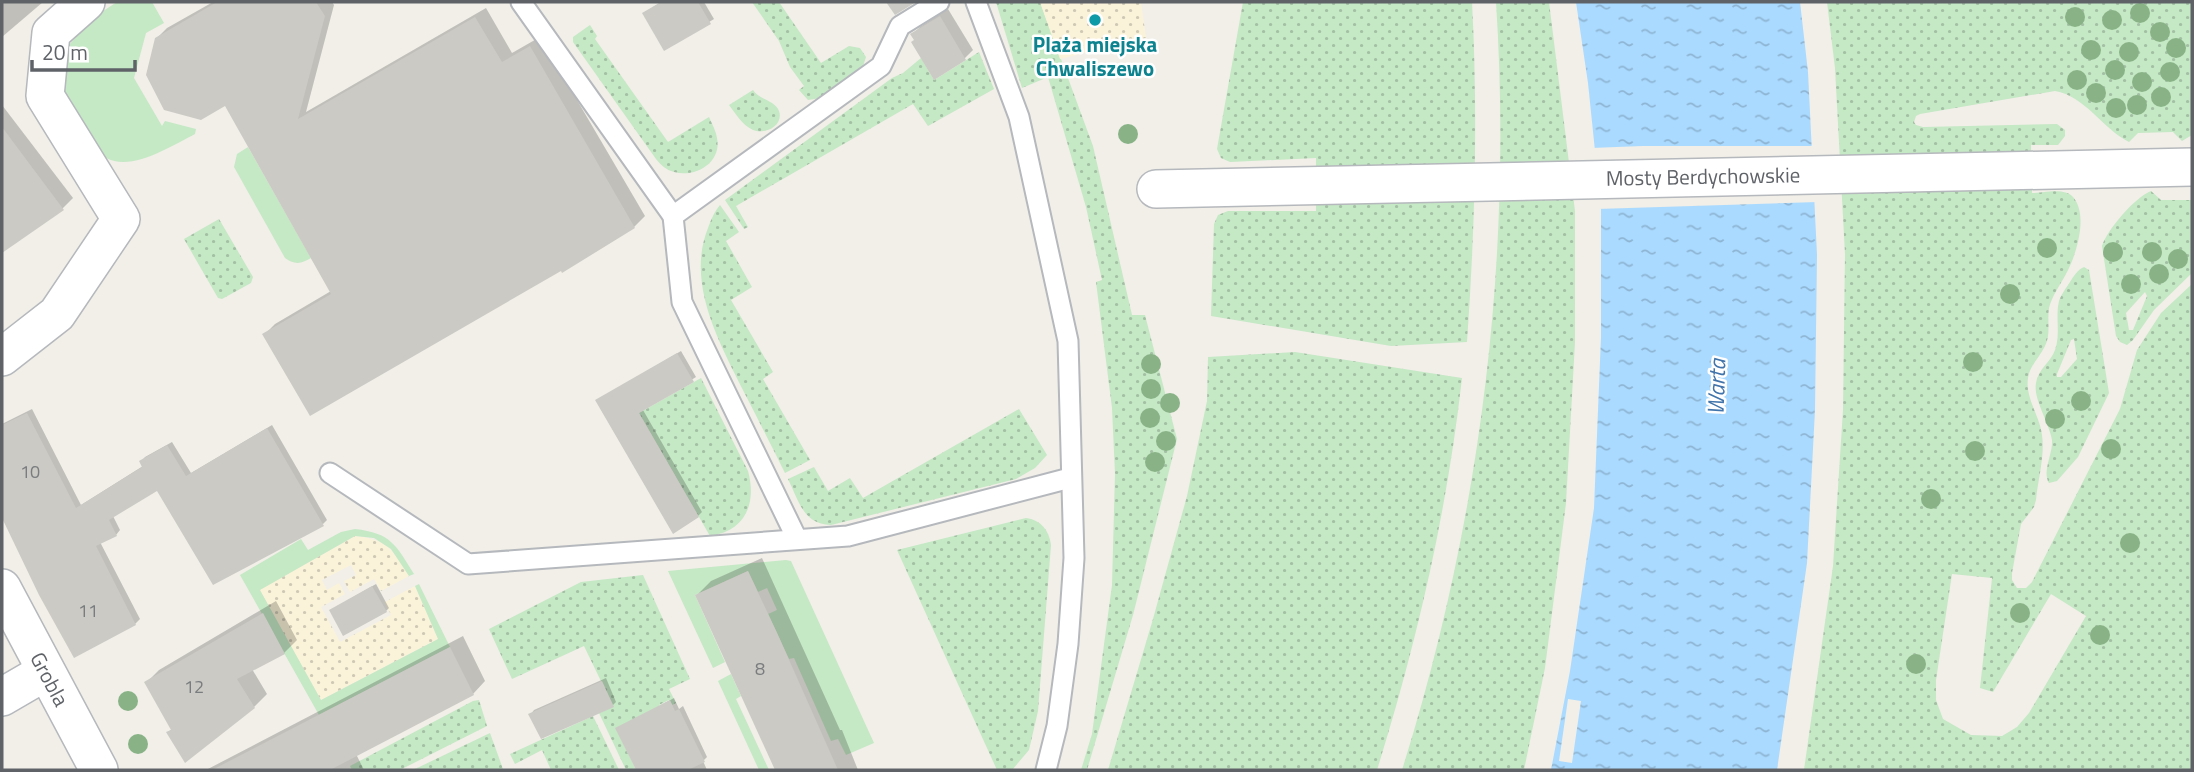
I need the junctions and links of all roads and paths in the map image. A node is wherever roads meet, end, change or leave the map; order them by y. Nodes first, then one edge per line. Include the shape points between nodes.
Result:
1 (86, 2) edge
2 (521, 2) edge
3 (939, 2) edge
4 (976, 2) edge
5 (2192, 167) edge
6 (1156, 189) dead end
7 (673, 216) junction
8 (2, 357) edge
9 (330, 473) dead end
10 (1070, 478) junction
11 (797, 539) junction
12 (2, 588) edge
13 (45, 672) junction
14 (2, 698) edge
15 (99, 770) edge
16 (1046, 770) edge

1 - 8 street via 51,33 44,96 121,219 57,314
2 - 7 lane
3 - 7 lane via 900,26 881,66
4 - 10 lane via 1019,117 1068,341
5 - 6 street, Mosty Berdychowskie
7 - 11 lane via 681,302
9 - 11 lane via 468,564
10 - 11 lane via 848,536
10 - 16 lane via 1074,558 1068,644
12 - 13 street, Grobla
13 - 14 street
13 - 15 street, Grobla

